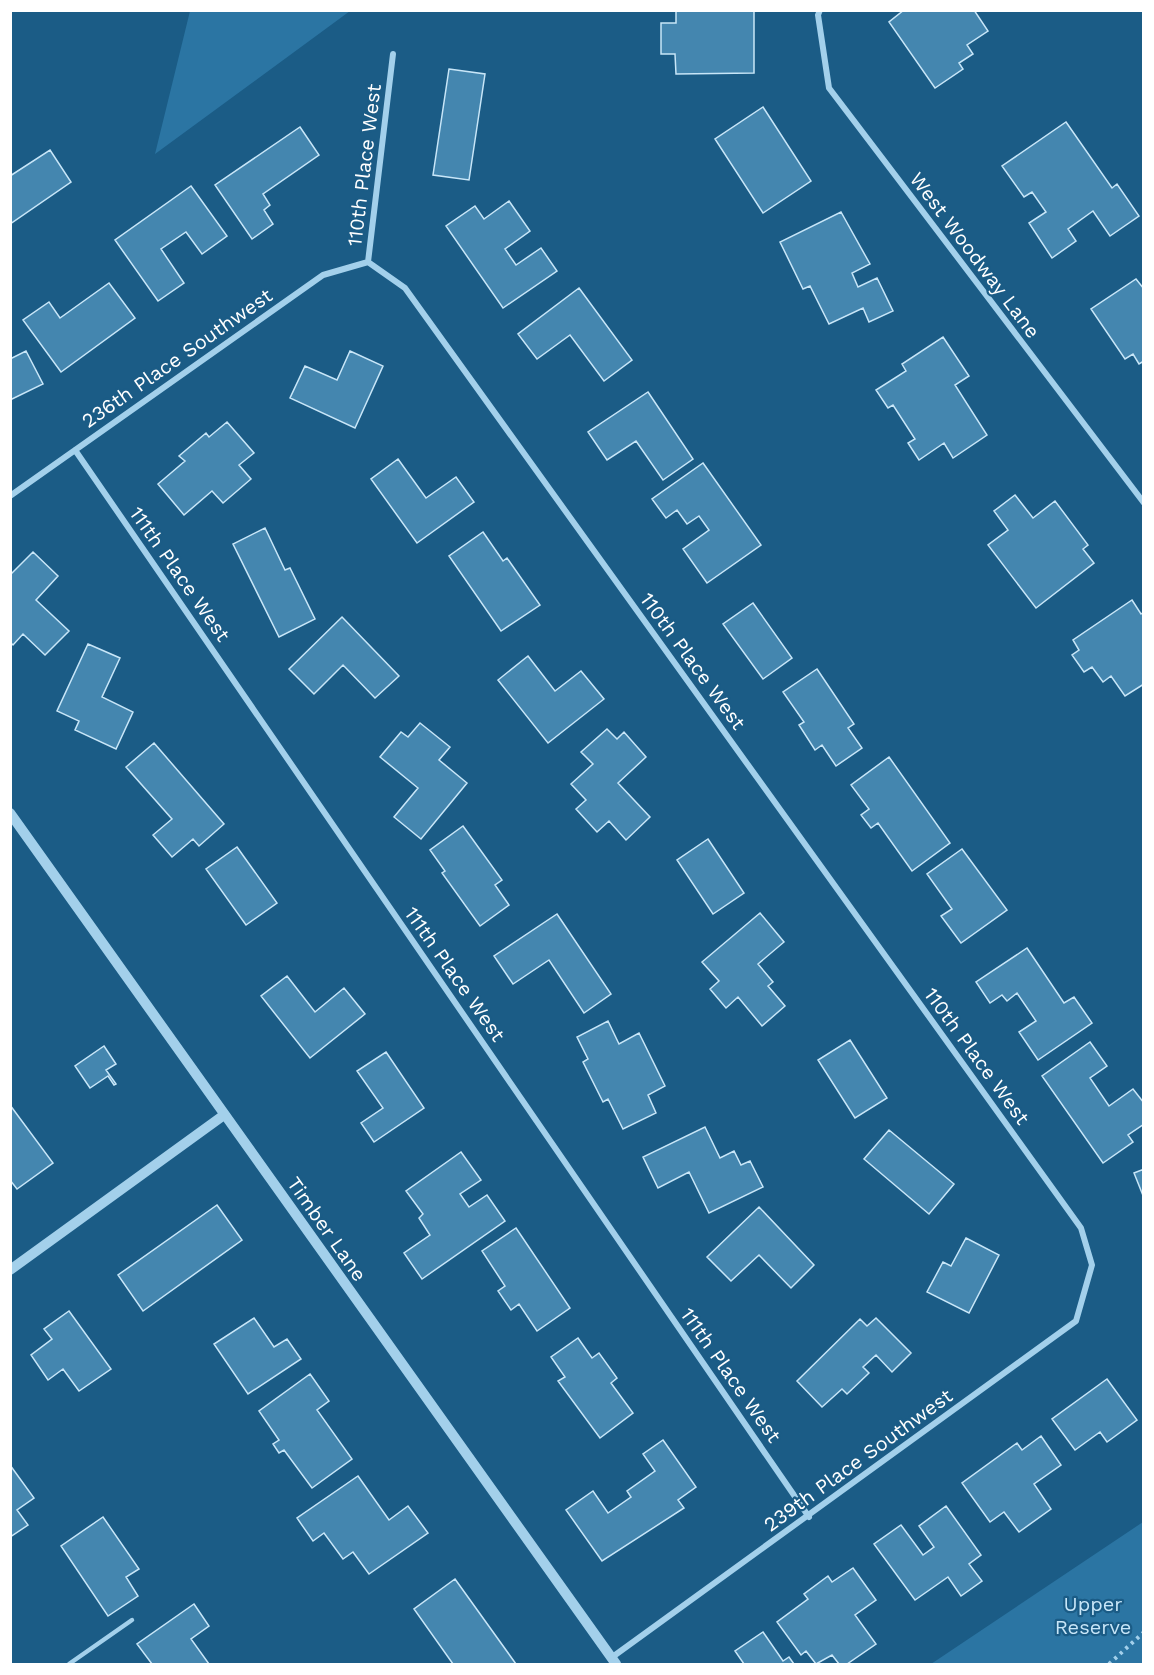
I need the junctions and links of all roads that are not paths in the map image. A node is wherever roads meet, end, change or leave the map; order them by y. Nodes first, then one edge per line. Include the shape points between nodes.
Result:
1 (820, 10) edge
2 (393, 54) dead end
3 (369, 262) junction
4 (75, 450) junction
5 (10, 496) edge
6 (1143, 503) edge
7 (10, 813) edge
8 (224, 1115) junction
9 (1092, 1265) joint
10 (10, 1270) edge
11 (808, 1517) junction
12 (132, 1620) dead end
13 (613, 1661) edge
14 (69, 1665) edge

1 - 6 street, West Woodway Lane via 829,88
2 - 3 street, 110th Place West
3 - 4 street, 236th Place Southwest via 322,275
3 - 9 street, 110th Place West via 405,288 1081,1228
4 - 5 street, 236th Place Southwest
4 - 11 street, 111th Place West
7 - 8 street, Timber Lane
8 - 10 street
8 - 13 street, Timber Lane
9 - 11 street, 239th Place Southwest via 1077,1321
11 - 13 street, 239th Place Southwest
12 - 14 lane

